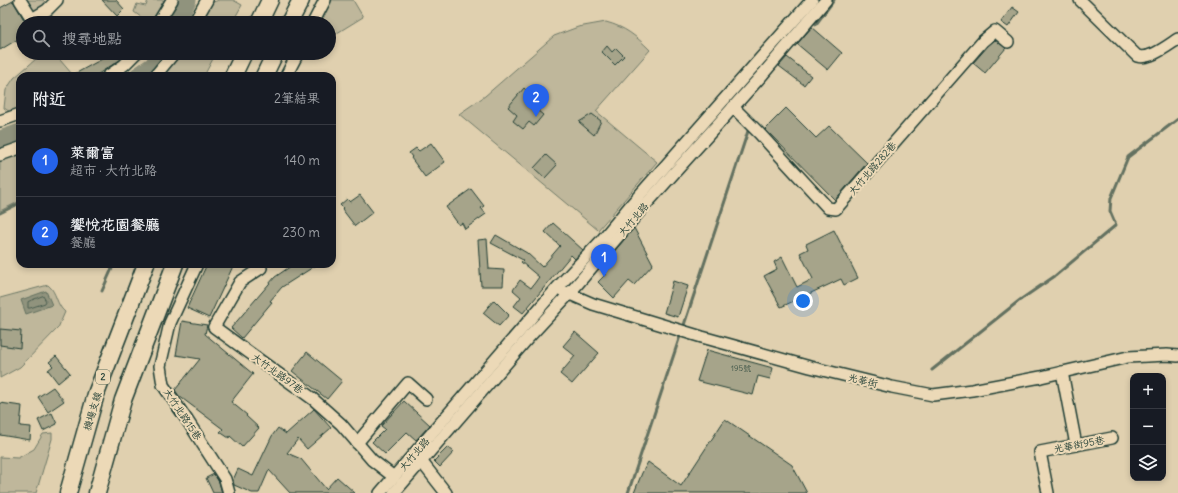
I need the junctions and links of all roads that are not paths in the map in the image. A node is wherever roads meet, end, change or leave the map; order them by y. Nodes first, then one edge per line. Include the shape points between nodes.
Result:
1 (20, 0) edge
2 (58, 0) edge
3 (172, 0) edge
4 (207, 0) edge
5 (270, 0) edge
6 (301, 0) edge
7 (325, 0) edge
8 (812, 0) edge
9 (826, 0) edge
10 (1080, 0) edge
11 (30, 16) edge
12 (37, 16) edge
13 (162, 16) edge
14 (198, 16) edge
15 (262, 16) edge
16 (293, 16) edge
17 (317, 16) edge
18 (1178, 39) edge
19 (1008, 42) dead end
20 (129, 60) edge
21 (168, 60) edge
22 (241, 60) edge
23 (272, 60) edge
24 (294, 60) edge
25 (114, 72) edge
26 (158, 72) edge
27 (235, 72) edge
28 (266, 72) edge
29 (288, 72) edge
30 (733, 107) junction
31 (16, 115) edge
32 (0, 121) edge
33 (16, 149) edge
34 (0, 155) edge
35 (144, 268) edge
36 (172, 268) edge
37 (195, 268) edge
38 (261, 268) dead end
39 (557, 288) junction
40 (569, 294) junction
41 (1178, 356) edge
42 (1062, 372) junction
43 (426, 399) dead end
44 (1112, 438) dead end
45 (357, 443) junction
46 (1076, 445) junction
47 (417, 458) junction
48 (394, 477) junction
49 (68, 493) edge
50 (97, 493) edge
51 (230, 493) edge
52 (380, 493) edge
53 (394, 493) edge
54 (446, 493) edge
55 (1048, 493) edge

1 - 11 street
2 - 12 street
3 - 13 street
4 - 14 street
5 - 15 highway
6 - 16 highway
7 - 17 street
8 - 39 street, 大竹北路
9 - 30 street, 大竹北路
10 - 18 street via 1136,56 1149,55
19 - 30 street, 大竹北路282巷 via 995,31 984,41 836,209 828,208
20 - 25 street
21 - 26 street
22 - 27 highway
23 - 28 highway
24 - 29 street
30 - 40 street, 大竹北路
31 - 32 street
33 - 34 street
35 - 49 highway, 機場支線 / 2 via 96,394
36 - 50 highway via 123,400
37 - 51 street, 大竹北路15巷 via 170,323 160,366 163,385 225,479
38 - 45 street, 大竹北路97巷 via 240,282 214,327 313,399 341,424
39 - 40 street, 光華街
39 - 47 street, 大竹北路
40 - 42 street, 光華街 via 593,304 817,369 933,395
40 - 47 street, 大竹北路
41 - 42 street, 光華街 via 1128,357
42 - 46 street
43 - 45 street via 408,383
44 - 46 street, 光華街95巷
45 - 48 street, 大竹北路97巷 via 372,460
46 - 55 street, 光華街95巷 via 1040,452
47 - 48 street, 大竹北路
47 - 53 street, 大竹北路
47 - 54 street
48 - 52 street, 大竹北路

